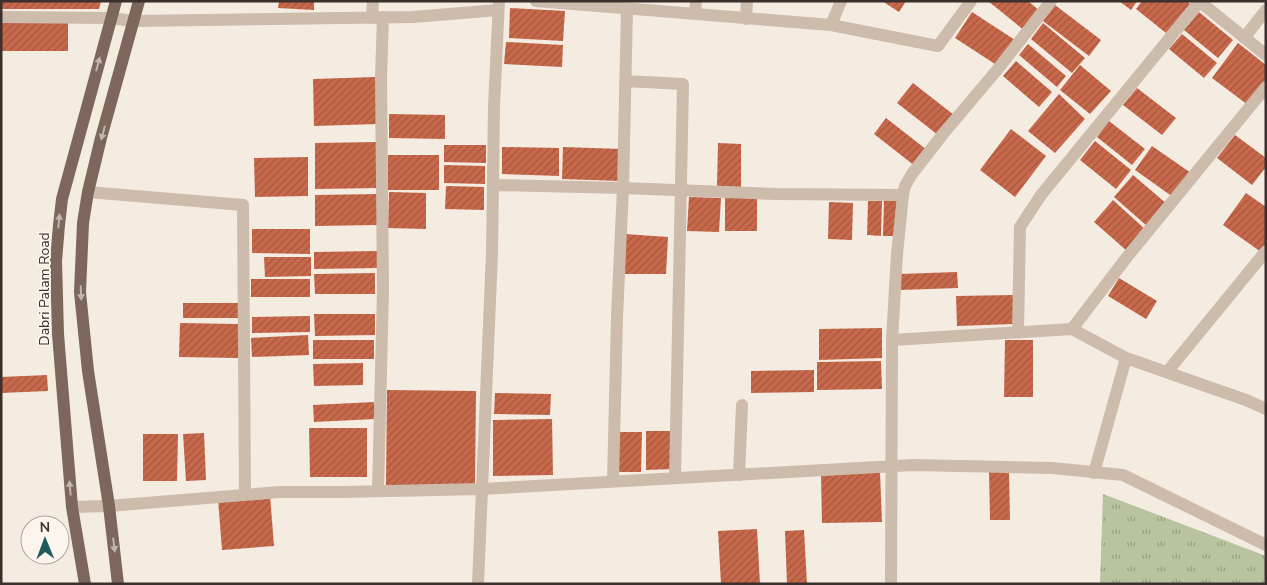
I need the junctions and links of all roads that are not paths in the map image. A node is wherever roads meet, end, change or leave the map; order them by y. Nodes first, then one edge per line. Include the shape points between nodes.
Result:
1 (116, 1) edge
2 (139, 1) edge
3 (373, 1) edge
4 (536, 1) edge
5 (696, 1) edge
6 (748, 1) edge
7 (841, 1) edge
8 (971, 1) edge
9 (1051, 1) edge
10 (1199, 1) edge
11 (499, 6) edge
12 (636, 6) edge
13 (1266, 10) edge
14 (695, 14) junction
15 (378, 17) junction
16 (1, 18) edge
17 (110, 18) junction
18 (746, 18) junction
19 (134, 21) junction
20 (831, 25) junction
21 (1244, 38) junction
22 (1266, 55) edge
23 (625, 81) junction
24 (1266, 87) edge
25 (493, 185) junction
26 (623, 188) junction
27 (680, 190) junction
28 (88, 192) junction
29 (903, 195) junction
30 (1266, 251) edge
31 (1072, 329) junction
32 (1018, 332) junction
33 (892, 340) junction
34 (1126, 358) junction
35 (1167, 372) junction
36 (742, 405) dead end
37 (1265, 408) edge
38 (891, 467) junction
39 (1094, 473) junction
40 (740, 474) junction
41 (675, 478) junction
42 (613, 481) junction
43 (481, 489) junction
44 (378, 491) junction
45 (245, 494) junction
46 (109, 506) junction
47 (72, 507) junction
48 (1266, 545) edge
49 (85, 584) edge
50 (118, 584) edge
51 (478, 584) edge
52 (891, 584) edge

1 - 17 main road, Dabri Palam Road
2 - 19 main road
3 - 15 street
4 - 12 street
5 - 14 street
6 - 18 street
7 - 20 street
8 - 20 street via 938,46
9 - 29 street via 992,77 942,134 912,174
10 - 21 street
10 - 32 street via 1041,195 1020,227
11 - 15 street via 413,17
11 - 25 street
12 - 14 street
12 - 23 street
13 - 21 street
14 - 18 street
15 - 19 street
15 - 44 street via 383,290
16 - 17 street
17 - 19 street
47 -> 17 main road, Dabri Palam Road via 58,334 56,261 62,199
18 - 20 street
19 -> 28 main road
21 - 22 street
23 - 26 street
23 - 27 street via 682,84
24 - 31 street
25 - 26 street
25 - 43 street
26 - 27 street
26 - 42 street
27 - 29 street
27 - 41 street
28 - 45 street via 243,205
28 -> 46 main road via 83,223 80,292 88,371
29 - 33 street
30 - 35 street
31 - 32 street
31 - 34 street
32 - 33 street
33 - 38 street
34 - 35 street
34 - 39 street
35 - 37 street
36 - 40 street
38 - 39 street via 1052,468
38 - 40 street
38 - 52 street
39 - 48 street via 1123,475
40 - 41 street
41 - 42 street
42 - 43 street
43 - 44 street
43 - 51 street
44 - 45 street
45 - 46 street
46 - 47 street
46 -> 50 main road
47 - 49 main road, Dabri Palam Road

